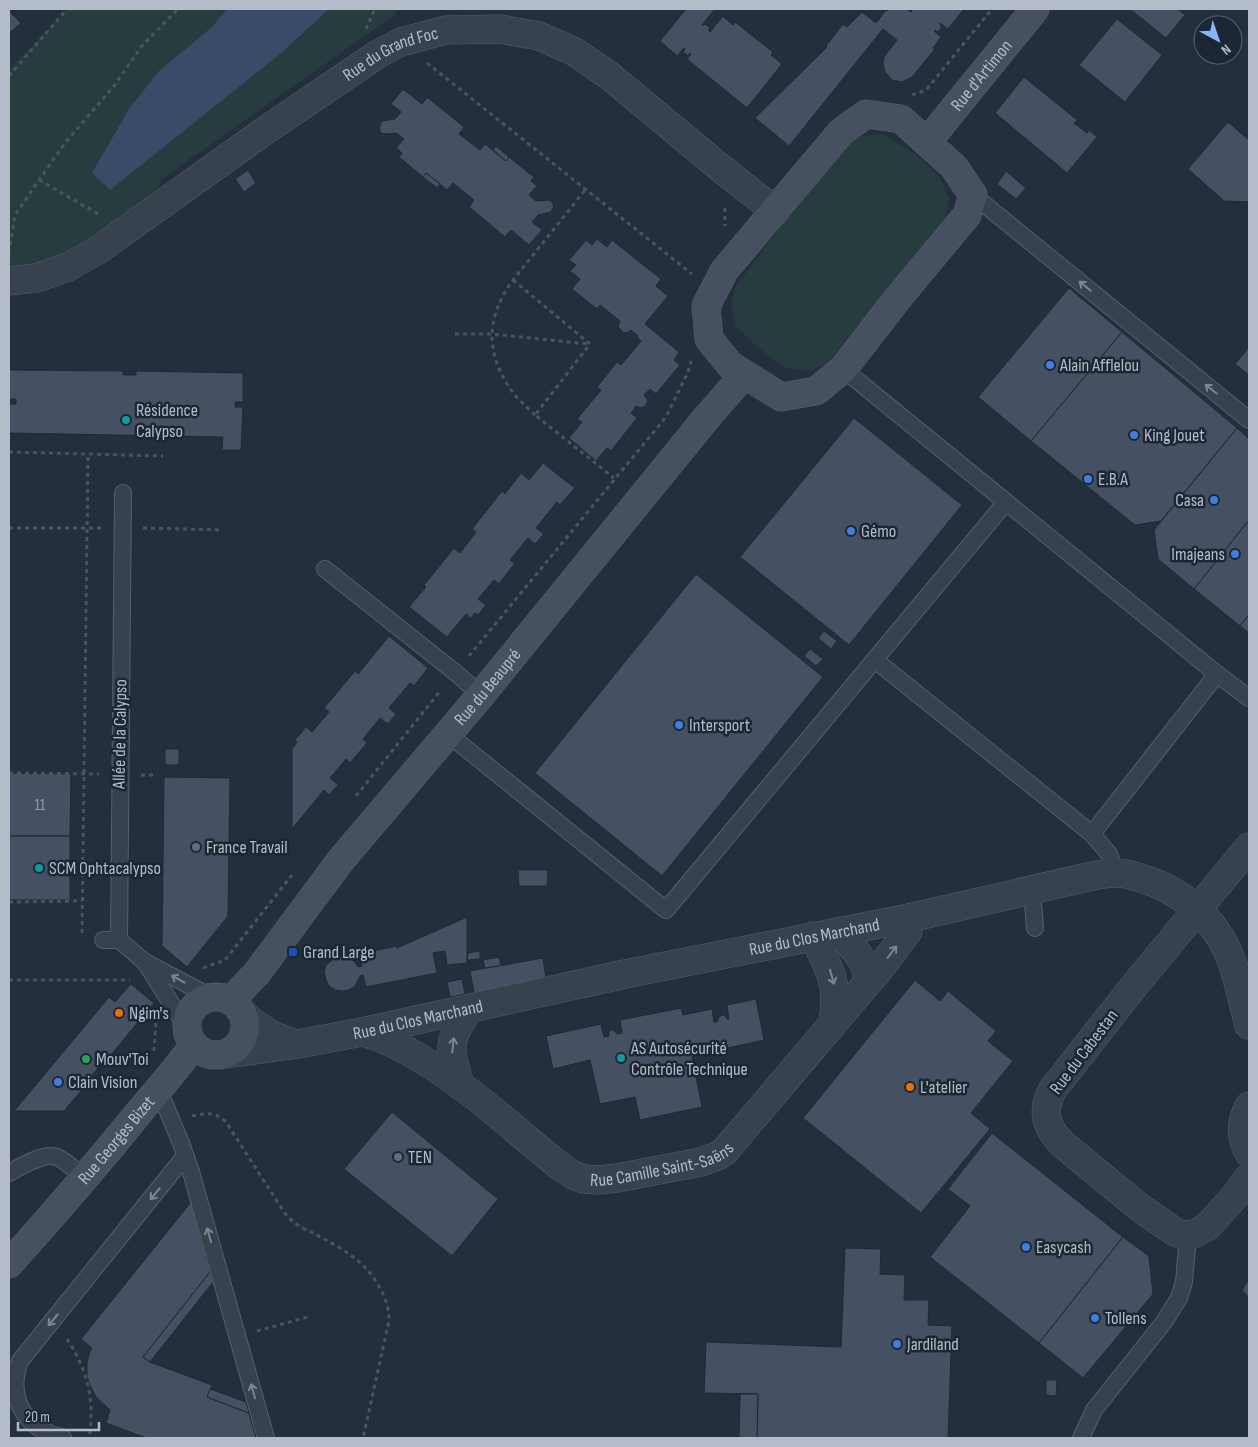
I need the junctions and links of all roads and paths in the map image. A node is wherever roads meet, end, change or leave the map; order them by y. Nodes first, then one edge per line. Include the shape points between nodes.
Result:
1 (67, 9) edge
2 (178, 9) edge
3 (992, 9) edge
4 (1035, 9) edge
5 (499, 19) edge
6 (401, 42) junction
7 (9, 76) edge
8 (911, 95) dead end
9 (927, 142) junction
10 (39, 180) junction
11 (586, 189) junction
12 (973, 195) junction
13 (725, 206) dead end
14 (775, 211) junction
15 (103, 217) dead end
16 (724, 231) dead end
17 (9, 255) edge
18 (694, 276) dead end
19 (513, 280) junction
20 (9, 281) edge
21 (456, 334) dead end
22 (491, 334) junction
23 (590, 344) junction
24 (694, 354) dead end
25 (843, 369) junction
26 (744, 374) junction
27 (535, 415) junction
28 (1249, 420) edge
29 (9, 452) edge
30 (88, 454) junction
31 (163, 456) dead end
32 (614, 478) junction
33 (123, 493) dead end
34 (1006, 502) junction
35 (325, 569) dead end
36 (874, 660) junction
37 (456, 673) junction
38 (1217, 674) junction
39 (481, 695) junction
40 (1249, 698) edge
41 (448, 734) junction
42 (9, 773) edge
43 (83, 774) junction
44 (119, 775) junction
45 (158, 775) dead end
46 (354, 799) dead end
47 (1092, 834) junction
48 (1249, 846) edge
49 (298, 868) dead end
50 (1115, 873) junction
51 (1032, 889) junction
52 (82, 901) junction
53 (9, 902) edge
54 (1197, 908) junction
55 (909, 918) junction
56 (1035, 928) dead end
57 (825, 934) junction
58 (82, 940) dead end
59 (145, 962) junction
60 (176, 978) junction
61 (9, 980) edge
62 (867, 982) junction
63 (164, 992) junction
64 (229, 1004) junction
65 (471, 1008) junction
66 (434, 1015) junction
67 (833, 1022) junction
68 (1249, 1025) edge
69 (362, 1032) junction
70 (190, 1036) junction
71 (298, 1044) junction
72 (226, 1054) junction
73 (428, 1063) junction
74 (165, 1082) junction
75 (462, 1086) junction
76 (1249, 1106) edge
77 (172, 1122) junction
78 (1249, 1153) edge
79 (186, 1156) junction
80 (9, 1173) edge
81 (1249, 1177) edge
82 (80, 1184) junction
83 (1188, 1236) junction
84 (9, 1264) edge
85 (9, 1283) edge
86 (311, 1316) dead end
87 (52, 1322) junction
88 (237, 1337) junction
89 (63, 1438) edge
90 (89, 1438) edge
91 (266, 1438) edge
92 (363, 1438) edge
93 (1081, 1438) edge

1 - 7 path
2 - 10 path via 141,47
3 - 8 path via 926,90
4 - 9 street, Rue d'Artimon
5 - 6 street, Rue du Grand Foc
5 - 14 street, Rue du Grand Foc via 575,52 611,77
6 - 11 path
6 - 20 street, Rue du Grand Foc via 378,54 266,130 98,250 52,273
9 - 12 street via 954,167
9 - 14 street via 901,119 866,114 842,132
10 - 15 path
10 - 17 path via 15,215
11 - 18 path
11 - 19 path
12 - 25 street via 967,215
28 -> 12 lane
13 - 16 path
14 - 26 street via 724,271 706,306 709,339 730,365
19 - 22 path via 495,312
19 - 23 path
21 - 22 path
22 - 23 path
22 - 27 path via 496,360 511,391
23 - 27 path
24 - 32 path via 666,417
25 - 26 street via 816,391 781,397
25 - 34 lane
26 - 39 street, Rue du Beaupré
27 - 32 path
29 - 30 path
30 - 31 path
30 - 43 path
32 - 37 path
33 - 44 lane, Allée de la Calypso
34 - 36 lane
34 - 38 lane
35 - 37 lane
36 - 41 lane via 666,910
36 - 47 lane
37 - 39 lane
37 - 46 path
38 - 40 lane
38 - 47 lane
39 - 41 street, Rue du Beaupré
41 - 64 street, Rue du Beaupré via 342,860 256,974
42 - 43 path
43 - 44 path
43 - 52 path
44 - 45 path
44 - 59 lane, Allée de la Calypso via 111,940
47 - 50 lane via 1109,854
48 - 54 street, Rue du Cabestan
49 - 60 path via 225,960
50 - 51 street, Rue du Clos Marchand
50 - 54 street, Rue du Clos Marchand via 1143,878 1170,889
51 - 55 street, Rue du Clos Marchand
51 - 56 lane
52 - 53 path
52 - 58 path
54 - 68 street, Rue du Clos Marchand via 1218,934 1232,962
54 - 83 street, Rue du Cabestan via 1053,1089 1047,1101 1046,1116 1054,1135 1074,1154 1139,1207 1175,1232
55 - 57 street, Rue du Clos Marchand
62 -> 55 street, Rue Camille Saint-Saëns via 908,931
57 - 62 street via 855,950 867,974
57 - 65 street, Rue du Clos Marchand
57 -> 67 street via 826,961 835,996
59 - 60 lane, Allée de la Calypso
59 - 61 path via 131,980
59 - 63 lane, Allée de la Calypso
64 -> 60 lane, Allée de la Calypso
62 - 67 street, Rue Camille Saint-Saëns
63 - 70 lane, Allée de la Calypso
63 - 74 path via 158,1006 153,1059
64 - 70 street via 203,1000 191,1011 188,1019
64 - 71 street, Rue du Clos Marchand via 276,1038
64 - 72 street via 246,1024 241,1042
65 - 66 street, Rue du Clos Marchand
75 -> 65 street via 452,1059 452,1043
66 - 69 street, Rue du Clos Marchand
66 - 73 street via 425,1042
67 - 75 street, Rue Camille Saint-Saëns via 724,1152 701,1162 617,1178 591,1180 573,1175
69 - 71 street, Rue du Clos Marchand
69 - 73 street, Rue Camille Saint-Saëns via 388,1040
70 - 72 street via 205,1054
70 - 74 street
71 - 72 street, Rue du Clos Marchand
73 - 75 street, Rue Camille Saint-Saëns
74 - 77 lane via 163,1100
74 - 82 street, Rue Georges Bizet
76 - 78 street via 1241,1132
77 - 79 lane
77 - 92 path via 206,1113 218,1115 226,1122 284,1212 296,1224 359,1261 378,1284 386,1300 389,1321
79 -> 87 lane
88 -> 79 lane
80 - 82 lane via 52,1156 60,1159
81 - 83 street via 1208,1226
82 - 84 street, Rue Georges Bizet
82 - 85 street, Rue Georges Bizet
83 - 93 lane via 1184,1282 1179,1298 1164,1322 1098,1405
86 - 88 path
87 - 89 lane via 20,1361 15,1391 20,1406 35,1426
87 - 90 path via 75,1352 89,1389 92,1406
91 -> 88 lane

